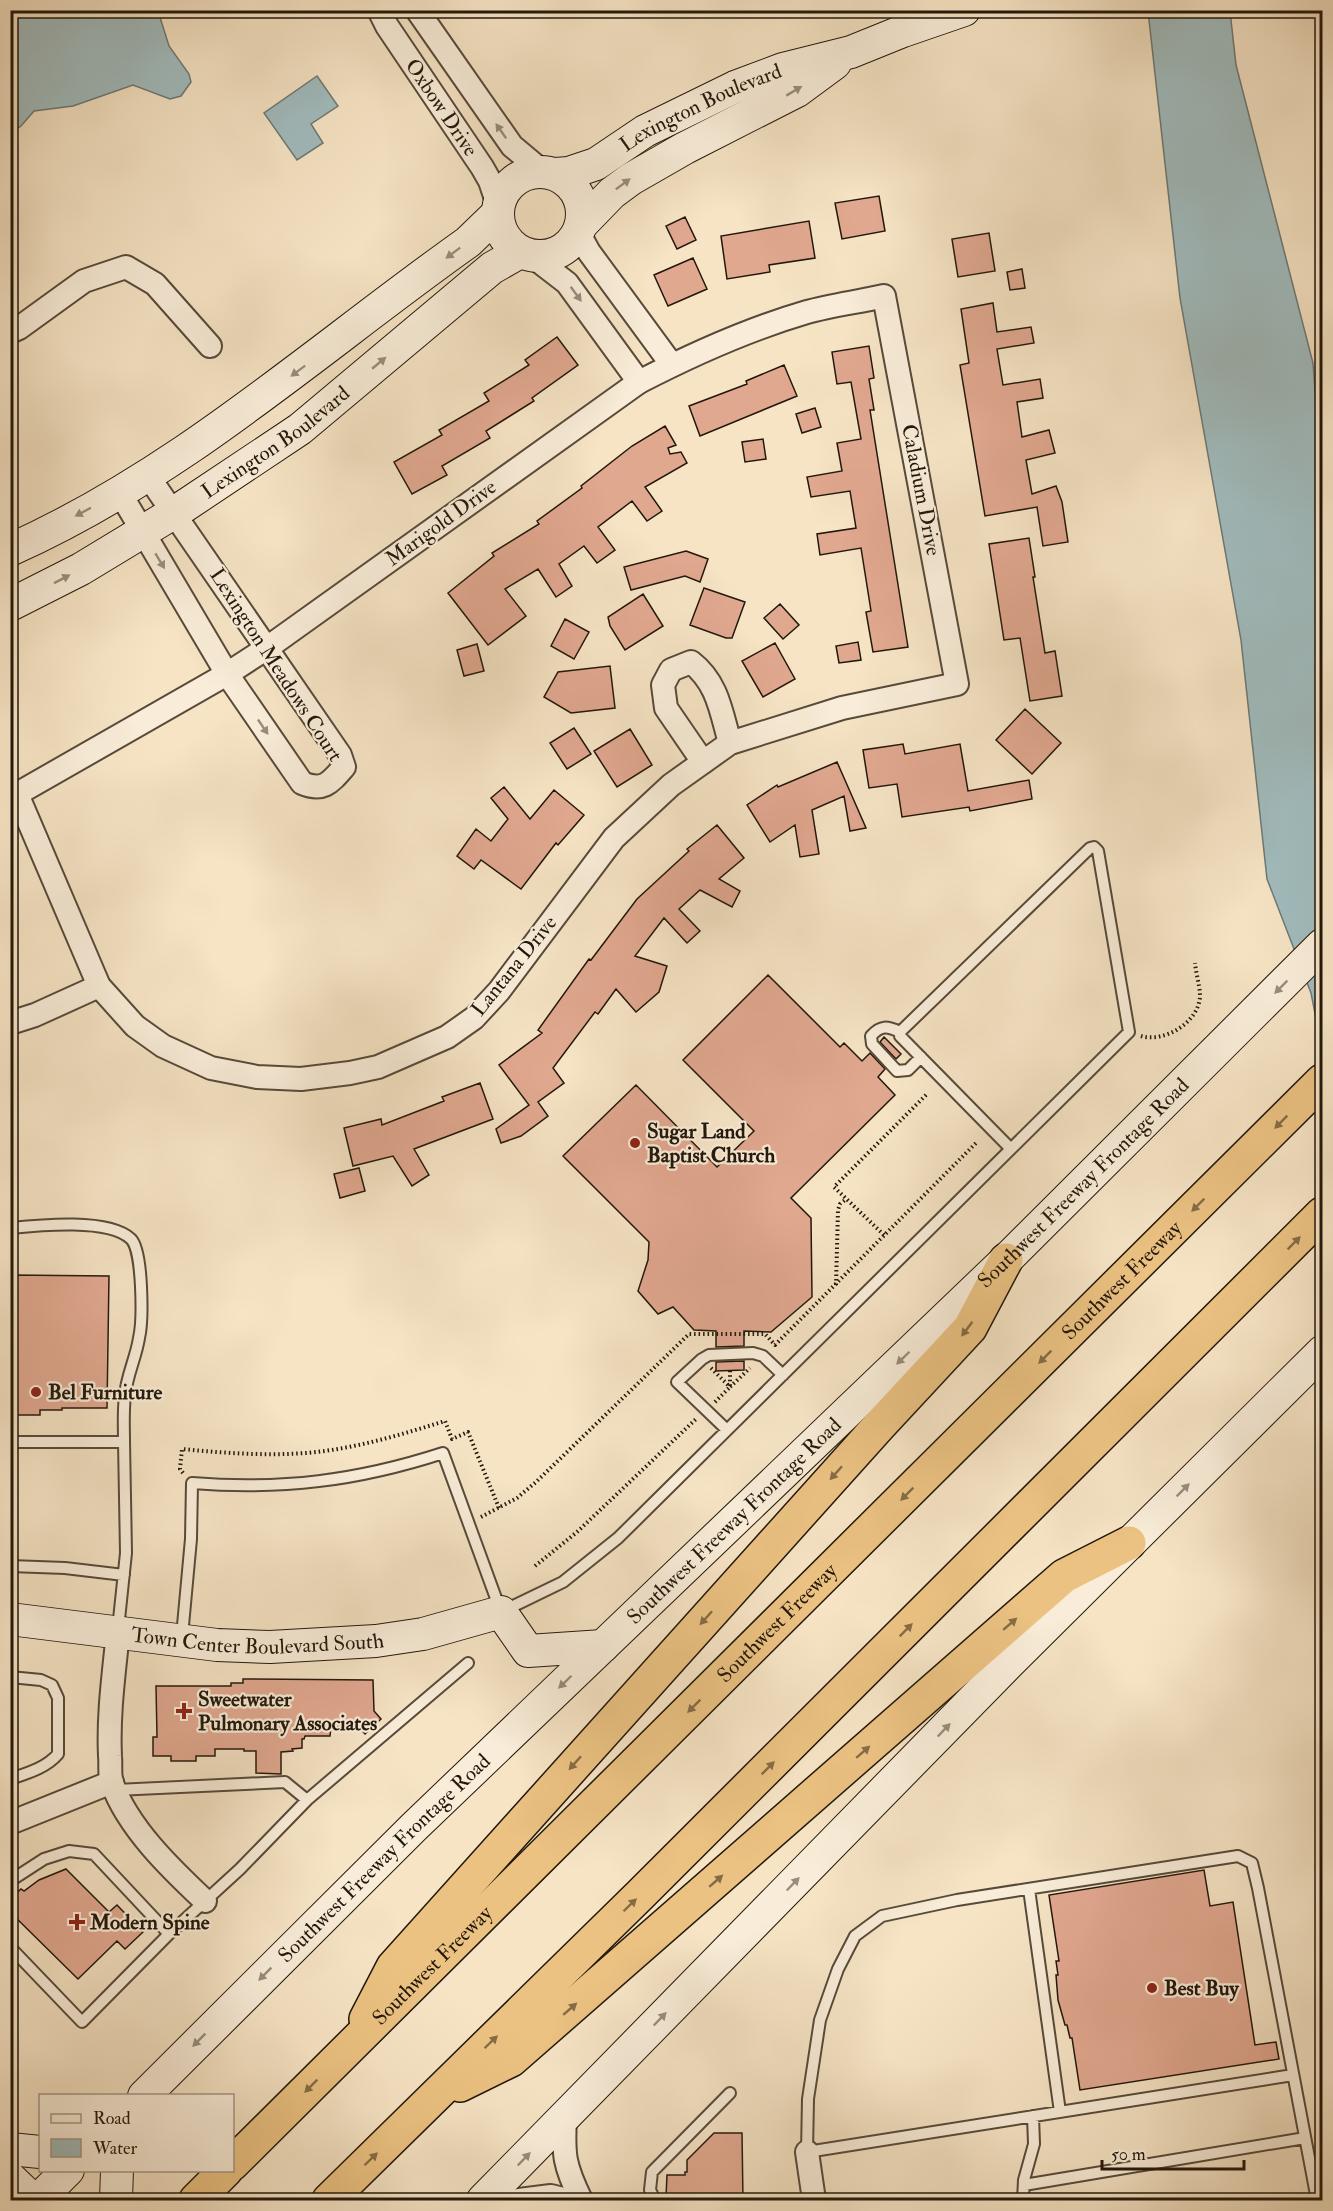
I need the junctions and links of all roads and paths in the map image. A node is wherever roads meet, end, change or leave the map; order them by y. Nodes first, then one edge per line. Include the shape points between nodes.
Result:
1 (379, 10) edge
2 (417, 10) edge
3 (964, 10) edge
4 (1034, 10) edge
5 (1035, 17) dead end
6 (851, 52) junction
7 (549, 173) junction
8 (497, 209) junction
9 (580, 228) junction
10 (526, 254) junction
11 (884, 296) joint
12 (10, 332) edge
13 (210, 346) dead end
14 (672, 365) junction
15 (639, 382) junction
16 (148, 476) junction
17 (120, 493) junction
18 (174, 512) junction
19 (142, 531) junction
20 (10, 550) edge
21 (10, 605) edge
22 (267, 648) junction
23 (227, 674) junction
24 (957, 684) joint
25 (730, 743) junction
26 (704, 762) junction
27 (17, 794) joint
28 (1323, 945) edge
29 (1195, 963) dead end
30 (99, 986) junction
31 (10, 1023) edge
32 (900, 1032) junction
33 (1129, 1032) junction
34 (921, 1057) junction
35 (1323, 1081) edge
36 (928, 1093) dead end
37 (1011, 1149) junction
38 (845, 1200) junction
39 (1323, 1214) edge
40 (10, 1228) edge
41 (884, 1235) dead end
42 (1006, 1260) junction
43 (836, 1285) dead end
44 (731, 1331) dead end
45 (1323, 1352) edge
46 (731, 1354) junction
47 (783, 1375) junction
48 (706, 1410) junction
49 (727, 1430) junction
50 (10, 1442) edge
51 (124, 1442) junction
52 (192, 1483) junction
53 (499, 1508) dead end
54 (1129, 1544) junction
55 (10, 1566) edge
56 (535, 1566) dead end
57 (124, 1575) junction
58 (501, 1612) junction
59 (10, 1619) edge
60 (118, 1632) junction
61 (181, 1640) junction
62 (603, 1646) junction
63 (468, 1663) dead end
64 (10, 1677) edge
65 (10, 1779) edge
66 (114, 1786) junction
67 (307, 1800) junction
68 (10, 1823) edge
69 (10, 1881) edge
70 (1029, 1888) junction
71 (205, 1901) junction
72 (169, 1934) junction
73 (10, 1947) edge
74 (352, 2045) junction
75 (1293, 2074) junction
76 (730, 2093) dead end
77 (146, 2094) edge
78 (434, 2098) junction
79 (1060, 2112) junction
80 (1033, 2116) junction
81 (565, 2117) junction
82 (1305, 2138) junction
83 (10, 2149) edge
84 (39, 2152) edge
85 (807, 2152) junction
86 (234, 2162) edge
87 (66, 2172) edge
88 (117, 2172) edge
89 (224, 2172) edge
90 (10, 2178) edge
91 (1024, 2185) junction
92 (33, 2200) edge
93 (38, 2200) edge
94 (116, 2200) edge
95 (196, 2200) edge
96 (329, 2200) edge
97 (483, 2200) edge
98 (519, 2200) edge
99 (567, 2200) edge
100 (581, 2200) edge
101 (655, 2200) edge
102 (814, 2200) edge
103 (1023, 2200) edge
104 (1317, 2200) edge

1 - 8 street, Oxbow Drive via 482,167
7 -> 2 street, Oxbow Drive via 512,147
3 - 6 main road, Lexington Boulevard
4 - 5 path
6 - 7 main road, Lexington Boulevard via 783,69 735,87 645,131 596,164 576,171
9 -> 6 main road, Lexington Boulevard via 612,193 631,179 797,91
7 - 8 main road via 532,172 514,180
7 - 9 main road via 578,194 583,214
8 - 10 main road via 503,236
8 -> 16 main road, Lexington Boulevard via 468,242 256,403
9 - 10 main road via 573,241 554,254
9 - 14 street via 589,252
10 -> 15 street via 567,283
18 -> 10 main road, Lexington Boulevard via 300,429 492,268
11 - 14 street, Marigold Drive via 754,329
11 - 24 street, Caladium Drive
12 - 13 street via 84,281 126,267 155,284
14 - 15 street, Marigold Drive
15 - 22 street, Marigold Drive
16 - 17 main road, Lexington Boulevard
16 - 18 street, Lexington Meadows Court
17 - 19 street, Lexington Meadows Court
17 -> 20 main road, Lexington Boulevard
18 - 19 main road, Lexington Boulevard
18 - 22 street, Lexington Meadows Court
21 -> 19 main road, Lexington Boulevard via 81,569
19 -> 23 street, Lexington Meadows Court
22 - 23 street, Marigold Drive
23 -> 22 street, Lexington Meadows Court via 302,783 313,788 330,784 344,767 340,755
23 - 27 street, Marigold Drive
24 - 25 street, Lantana Drive via 842,708
25 - 26 street, Lantana Drive
25 - 26 street via 714,688 704,672 690,662 671,670 663,685 666,708
26 - 30 street, Lantana Drive via 671,785 614,838 499,991 474,1018 447,1037 378,1067 301,1079 257,1077 211,1068 163,1046 135,1026
27 - 30 street, Lantana Drive
28 -> 42 main road, Southwest Freeway Frontage Road
29 - 33 path via 1200,996 1197,1012 1181,1028 1165,1035 1146,1038
30 - 31 street
32 - 33 lane via 1094,847 1098,851
32 - 34 lane
32 - 34 lane via 887,1026 878,1029 871,1036 872,1044 897,1071 908,1070
33 - 37 lane
34 - 37 lane
35 -> 74 highway, Southwest Freeway
36 - 38 path via 834,1187
37 - 47 lane
38 - 41 path
38 - 43 path via 838,1210
78 -> 39 highway
40 - 51 lane via 96,1226 119,1231 133,1240 140,1257 140,1336 125,1394
42 -> 62 main road, Southwest Freeway Frontage Road
42 -> 74 highway via 970,1328 393,1967
44 - 46 path
54 -> 45 main road
46 - 47 lane via 763,1356
46 - 48 path via 730,1387
46 - 48 lane via 709,1355 677,1382
47 - 49 lane
48 - 49 lane
48 - 56 path via 577,1532
49 - 58 lane via 590,1562 563,1582
50 - 51 lane
51 - 57 lane
52 - 53 path via 180,1469 182,1449 231,1454 308,1453 352,1446 445,1421 452,1439 468,1432
52 - 58 lane via 293,1484 340,1479 443,1452
52 - 61 lane
78 -> 54 highway via 511,2060 1064,1576
81 -> 54 main road
55 - 57 lane
57 - 60 lane
58 - 61 main road, Town Center Boulevard South via 423,1634 376,1641 270,1647
58 - 62 main road via 528,1651
59 - 60 main road, Town Center Boulevard South
60 - 61 main road, Town Center Boulevard South
60 - 66 street via 109,1736
62 -> 77 main road, Southwest Freeway Frontage Road via 414,1827
63 - 67 lane
64 - 65 lane via 41,1680 52,1685 58,1698 58,1754 46,1765
66 - 67 lane via 285,1782
66 - 68 street
66 - 71 street via 134,1824
67 - 71 lane
69 - 72 lane via 44,1859 69,1851 94,1854
70 - 75 lane via 1238,1856 1252,1863
70 - 79 lane
70 - 85 lane via 882,1916 855,1936 820,2020 808,2098
71 - 72 lane
72 - 73 lane via 82,2022
74 -> 86 highway, Southwest Freeway
75 - 79 lane
75 - 82 lane
76 - 101 lane via 652,2172 650,2190
96 -> 78 highway
79 - 80 lane
80 - 85 lane
80 - 91 lane via 1034,2144
97 -> 81 main road
81 - 100 street via 563,2151
82 - 91 lane
82 - 104 lane
83 - 84 main road
85 - 102 street
87 - 93 main road
88 - 94 main road
89 - 95 highway
90 - 92 main road
91 - 103 lane
98 - 99 street via 551,2196

